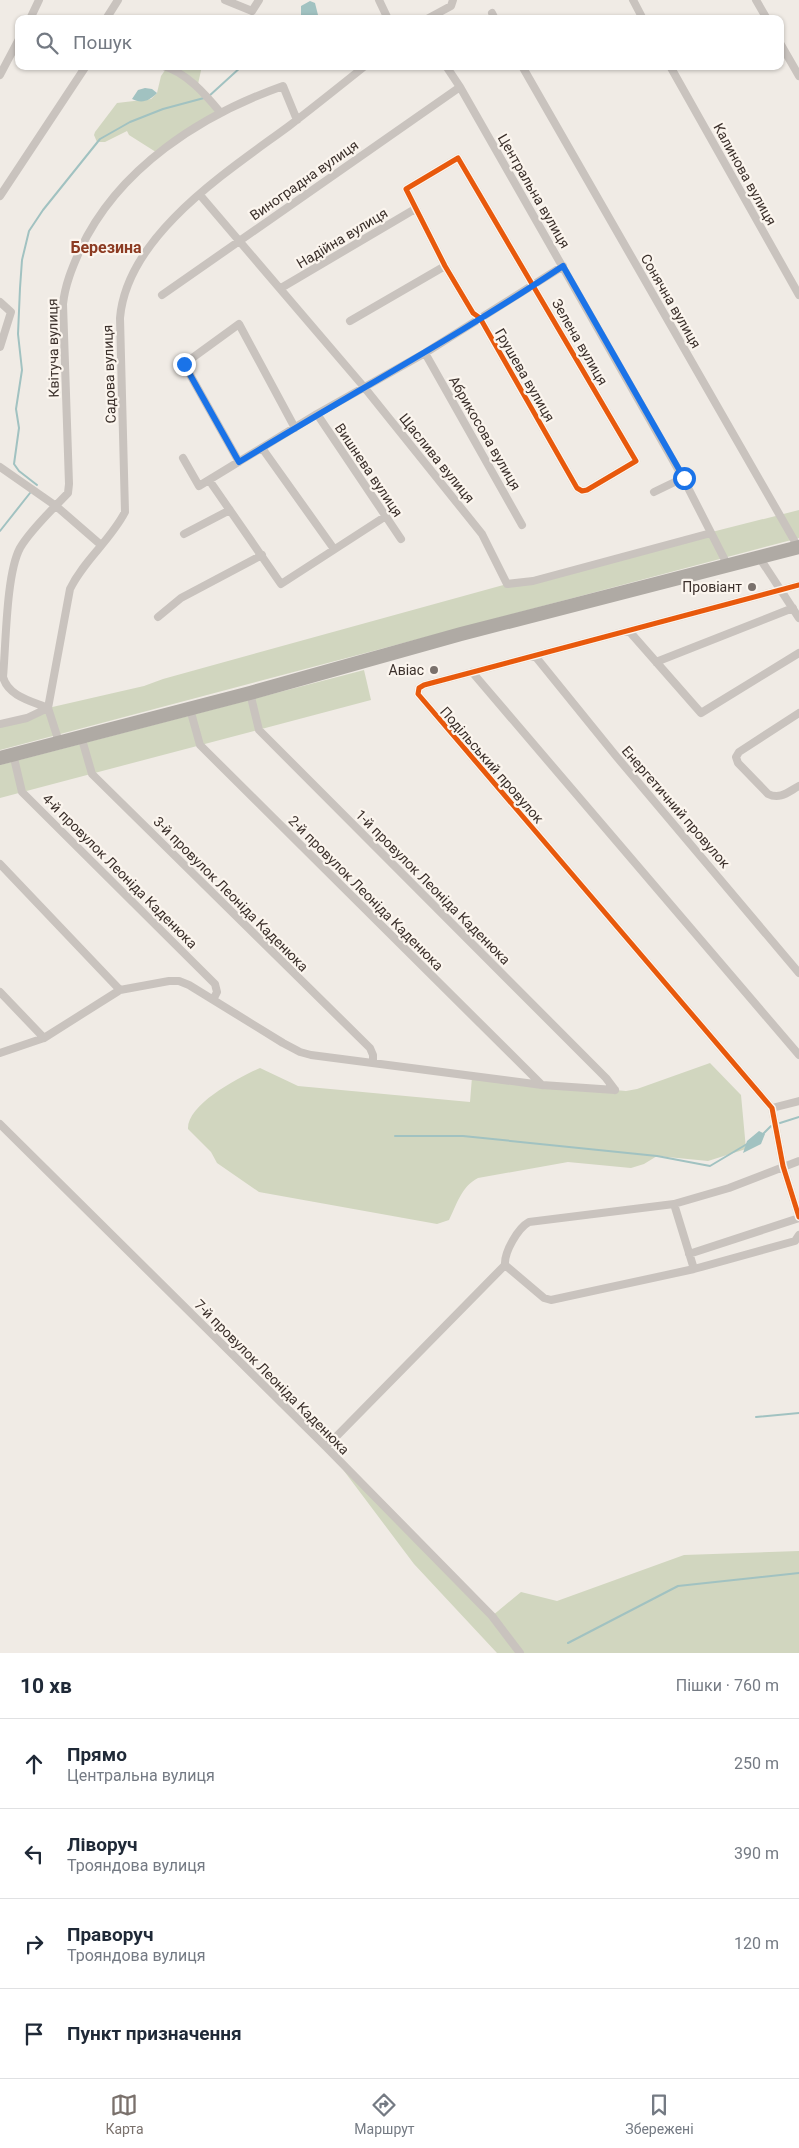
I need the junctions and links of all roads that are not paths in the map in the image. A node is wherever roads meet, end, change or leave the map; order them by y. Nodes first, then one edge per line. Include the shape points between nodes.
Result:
1 (40, 0) edge
2 (118, 0) edge
3 (225, 0) edge
4 (260, 0) edge
5 (379, 0) edge
6 (454, 0) edge
7 (633, 0) edge
8 (756, 0) edge
9 (32, 15) edge
10 (109, 15) edge
11 (386, 15) edge
12 (432, 15) edge
13 (641, 15) edge
14 (764, 15) edge
15 (15, 47) edge
16 (784, 50) edge
17 (83, 70) edge
18 (172, 70) edge
19 (360, 70) edge
20 (449, 70) edge
21 (524, 70) edge
22 (672, 70) edge
23 (0, 75) edge
24 (799, 76) edge
25 (460, 87) junction
26 (220, 112) junction
27 (297, 120) junction
28 (458, 158) joint
29 (200, 195) junction
30 (0, 196) edge
31 (415, 209) junction
32 (239, 240) junction
33 (445, 266) junction
34 (563, 266) junction
35 (534, 286) junction
36 (281, 288) junction
37 (162, 295) dead end
38 (799, 295) edge
39 (0, 302) edge
40 (480, 318) junction
41 (350, 321) dead end
42 (0, 347) edge
43 (425, 353) junction
44 (364, 387) junction
45 (317, 414) junction
46 (295, 428) junction
47 (262, 448) junction
48 (183, 458) dead end
49 (636, 461) joint
50 (239, 462) junction
51 (0, 467) edge
52 (684, 478) junction
53 (209, 480) junction
54 (654, 492) dead end
55 (56, 506) junction
56 (230, 510) junction
57 (386, 516) junction
58 (522, 525) dead end
59 (711, 533) junction
60 (184, 534) dead end
61 (402, 539) dead end
62 (101, 545) junction
63 (798, 547) edge
64 (334, 549) junction
65 (262, 555) junction
66 (759, 557) junction
67 (728, 566) junction
68 (799, 585) edge
69 (781, 590) junction
70 (9, 601) junction
71 (0, 604) edge
72 (793, 608) junction
73 (158, 617) dead end
74 (799, 618) edge
75 (629, 631) junction
76 (799, 653) edge
77 (535, 656) junction
78 (656, 662) junction
79 (472, 672) junction
80 (250, 693) junction
81 (48, 708) junction
82 (190, 709) junction
83 (799, 713) edge
84 (0, 724) edge
85 (81, 736) junction
86 (59, 742) junction
87 (7, 756) edge
88 (799, 786) edge
89 (0, 864) edge
90 (799, 972) edge
91 (120, 990) junction
92 (0, 992) edge
93 (212, 1000) junction
94 (44, 1038) junction
95 (0, 1053) edge
96 (799, 1055) edge
97 (373, 1063) junction
98 (542, 1085) junction
99 (799, 1101) edge
100 (772, 1108) junction
101 (0, 1124) edge
102 (799, 1161) edge
103 (783, 1166) junction
104 (674, 1204) junction
105 (799, 1218) edge
106 (799, 1235) edge
107 (689, 1254) junction
108 (505, 1265) junction
109 (694, 1269) junction
110 (326, 1447) junction
111 (520, 1653) edge

1 - 9 street
2 - 10 street
3 - 4 street via 252,11
5 - 11 street
6 - 12 street via 451,6
7 - 13 street
8 - 14 street
15 - 23 street
16 - 24 street
17 - 30 street
18 - 26 street via 193,85
19 - 27 street, Садова вулиця
20 - 25 street, Центральна вулиця
21 - 63 street, Сонячна вулиця
22 - 38 street, Калинова вулиця
25 - 32 street, Виноградна вулиця
25 - 34 street, Центральна вулиця
26 - 27 street, Квітуча вулиця via 283,86
26 - 55 street, Квітуча вулиця via 179,137 109,201 89,231 73,267 63,310 69,484 68,493
27 - 29 street, Садова вулиця
28 - 31 street, Грушева вулиця via 406,189
28 - 35 street, Зелена вулиця
29 - 32 street, Щаслива вулиця
29 - 62 street, Садова вулиця via 142,256 122,302 119,330 125,512 117,528
31 - 33 street, Грушева вулиця
31 - 36 street, Надійна вулиця
32 - 36 street, Щаслива вулиця
32 - 37 street, Виноградна вулиця
33 - 40 street, Грушева вулиця via 473,313
33 - 41 street
34 - 35 street
34 - 52 street, Центральна вулиця
35 - 40 street
35 - 49 street, Зелена вулиця
36 - 44 street, Щаслива вулиця
39 - 42 street via 11,312
40 - 43 street
40 - 49 street, Грушева вулиця via 577,488 588,490
43 - 44 street
43 - 58 street, Абрикосова вулиця
44 - 45 street
44 - 59 street, Щаслива вулиця via 482,534 507,584 533,581
45 - 46 street
45 - 57 street, Вишнева вулиця
46 - 47 street
46 - 50 street via 239,324 184,364
47 - 50 street
47 - 64 street
48 - 53 street via 199,486
50 - 53 street
51 - 55 street
52 - 54 street
52 - 59 street, Центральна вулиця
53 - 56 street
55 - 62 street
55 - 70 street, Квітуча вулиця via 20,549 14,563
56 - 60 street
56 - 65 street
57 - 61 street, Вишнева вулиця
57 - 64 street
59 - 67 street, Центральна вулиця
62 - 81 street, Садова вулиця via 70,589
63 - 66 highway
64 - 65 street via 281,584
65 - 73 street via 181,598
66 - 67 highway
66 - 69 street
67 - 80 highway via 461,634
68 - 69 street, Подільський провулок
69 - 72 street
69 - 75 street, Подільський провулок
70 - 71 street
70 - 81 street, Квітуча вулиця via 5,686
72 - 74 street
72 - 78 street
75 - 77 street, Подільський провулок
75 - 78 street
76 - 78 street via 701,714
77 - 79 street, Подільський провулок
77 - 90 street, Енергетичний провулок
79 - 96 street
79 - 100 street, Подільський провулок via 424,685 418,690 419,697
80 - 82 highway
80 - 98 street, 1-й провулок Леоніда Каденюка via 259,730 615,1090
81 - 84 street via 27,718
81 - 86 street
82 - 85 highway
82 - 98 street, 2-й провулок Леоніда Каденюка via 200,745
83 - 88 street via 736,757 773,797
85 - 86 highway
85 - 97 street, 3-й провулок Леоніда Каденюка via 92,774 370,1048
86 - 87 highway
87 - 93 street, 4-й провулок Леоніда Каденюка via 22,792 215,984 217,992
89 - 91 street
91 - 93 street via 179,981
91 - 94 street
92 - 94 street
93 - 97 street via 300,1052
94 - 95 street
97 - 98 street
99 - 100 street
100 - 103 street
101 - 110 street, 7-й провулок Леоніда Каденюка
102 - 103 street
103 - 104 street via 729,1188
103 - 105 street
104 - 107 street
104 - 108 street via 529,1222 505,1256
105 - 107 street
106 - 109 street via 795,1241
107 - 109 street
108 - 109 street via 544,1298 551,1300
108 - 110 street
110 - 111 street, 7-й провулок Леоніда Каденюка via 492,1616

